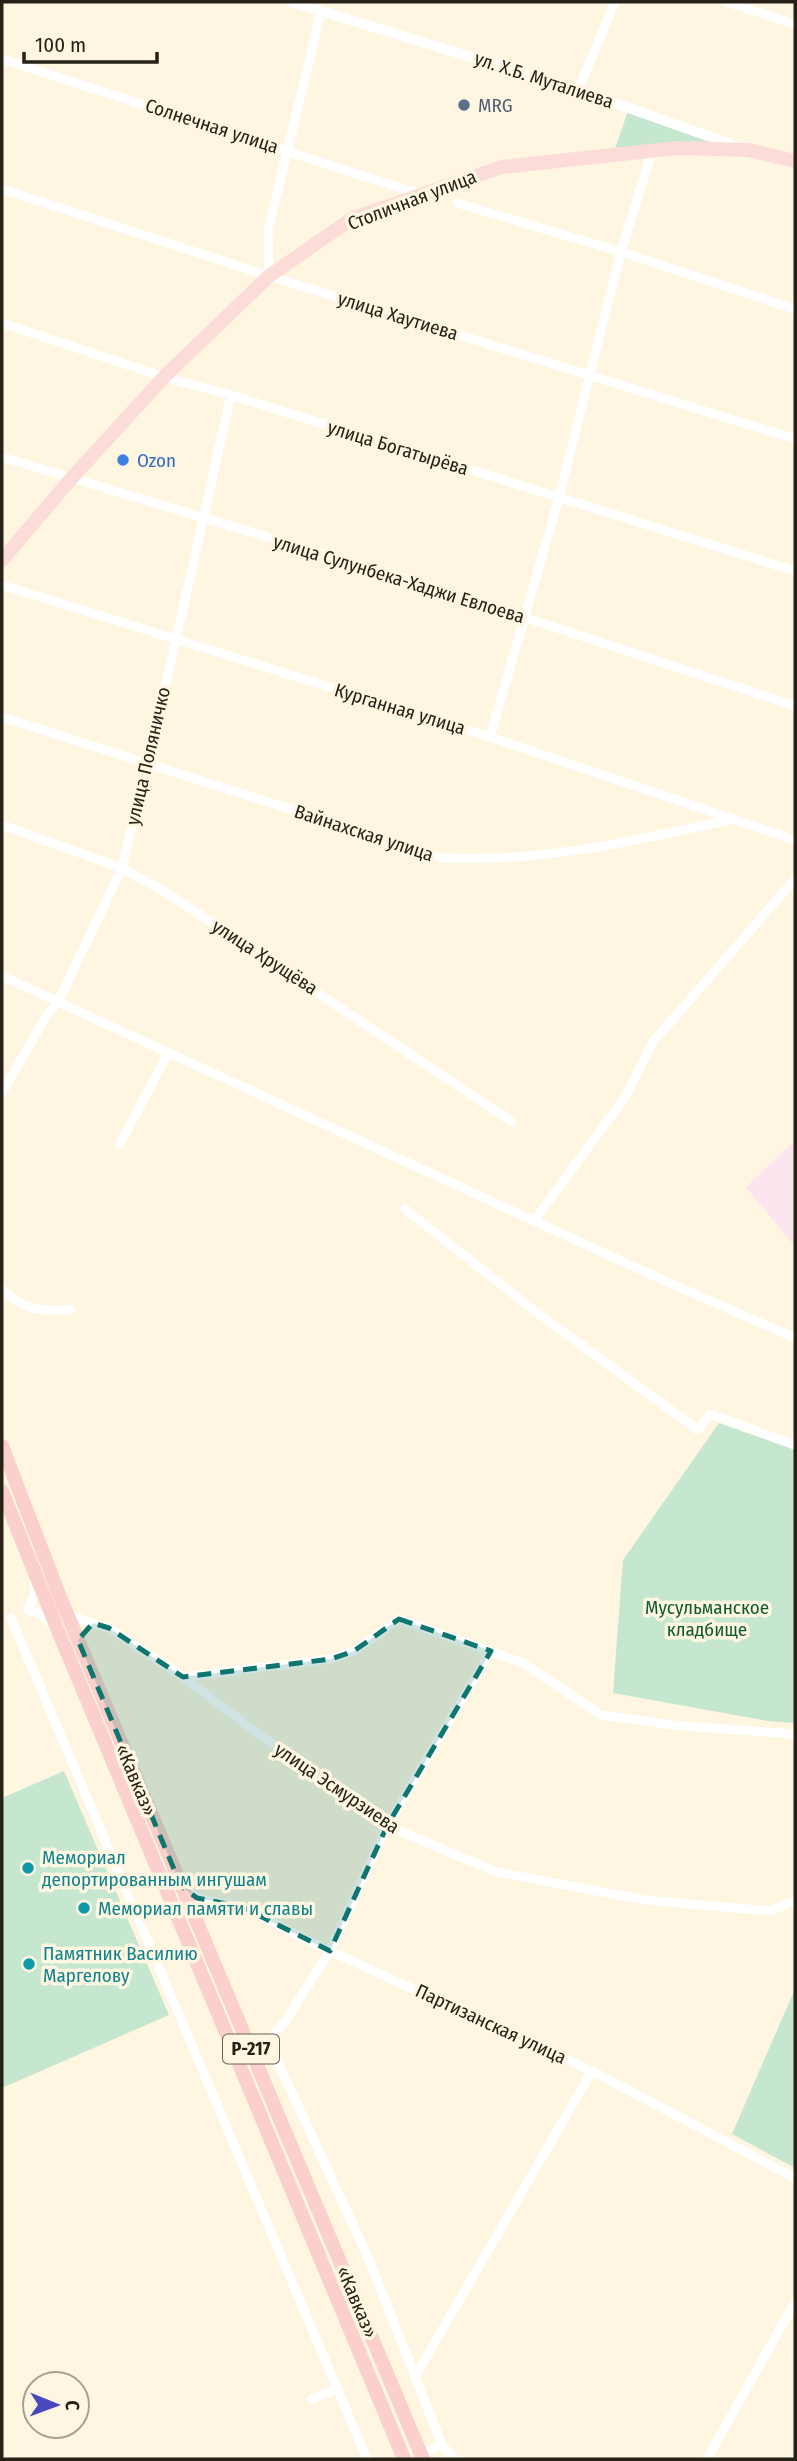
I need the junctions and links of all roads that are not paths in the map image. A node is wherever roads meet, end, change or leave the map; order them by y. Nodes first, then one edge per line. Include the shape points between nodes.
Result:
1 (294, 2) edge
2 (615, 2) edge
3 (726, 2) edge
4 (321, 11) junction
5 (795, 24) edge
6 (2, 59) edge
7 (578, 90) junction
8 (659, 118) junction
9 (677, 148) junction
10 (288, 150) junction
11 (748, 150) junction
12 (652, 151) junction
13 (795, 161) edge
14 (2, 189) edge
15 (421, 195) junction
16 (457, 203) dead end
17 (621, 252) junction
18 (269, 276) junction
19 (795, 309) edge
20 (2, 323) edge
21 (591, 376) junction
22 (164, 377) junction
23 (231, 395) junction
24 (795, 439) edge
25 (2, 457) edge
26 (71, 480) junction
27 (559, 498) junction
28 (202, 519) junction
29 (2, 560) edge
30 (795, 571) edge
31 (2, 585) edge
32 (525, 618) junction
33 (176, 640) junction
34 (795, 706) edge
35 (2, 717) edge
36 (490, 737) junction
37 (146, 762) junction
38 (737, 819) junction
39 (2, 825) edge
40 (795, 840) edge
41 (122, 868) junction
42 (795, 879) edge
43 (2, 976) edge
44 (58, 1002) junction
45 (168, 1053) junction
46 (2, 1093) edge
47 (512, 1122) dead end
48 (120, 1144) dead end
49 (405, 1209) dead end
50 (534, 1221) junction
51 (2, 1289) edge
52 (71, 1309) dead end
53 (795, 1338) edge
54 (795, 1445) edge
55 (2, 1446) edge
56 (2, 1491) edge
57 (65, 1611) junction
58 (11, 1618) dead end
59 (93, 1623) junction
60 (78, 1640) junction
61 (491, 1651) junction
62 (183, 1677) junction
63 (795, 1734) edge
64 (387, 1826) junction
65 (181, 1886) junction
66 (795, 1900) edge
67 (220, 1902) junction
68 (200, 1930) junction
69 (330, 1951) junction
70 (592, 2071) junction
71 (795, 2178) edge
72 (795, 2302) edge
73 (416, 2375) junction
74 (338, 2389) junction
75 (311, 2399) dead end
76 (442, 2445) junction
77 (422, 2457) edge
78 (368, 2459) edge
79 (404, 2459) edge
80 (454, 2459) edge
81 (707, 2459) edge

1 - 4 street, ул. Х.Б. Муталиева
2 - 7 street
3 - 5 street
4 - 7 street, ул. Х.Б. Муталиева
4 - 10 street
6 - 10 street, Солнечная улица
7 - 8 street, ул. Х.Б. Муталиева
8 - 9 street via 675,132
8 - 11 street, ул. Х.Б. Муталиева
9 - 11 main road, Столичная улица
9 - 12 main road, Столичная улица
10 - 15 street, Солнечная улица
10 - 18 street via 268,230
11 - 13 main road, ул. Х.Б. Муталиева
12 - 15 main road, Столичная улица via 502,167
12 - 17 street
14 - 18 street, улица Хаутиева
15 - 18 main road, Столичная улица via 353,218
16 - 17 street
17 - 19 street
17 - 21 street
18 - 21 street, улица Хаутиева
18 - 22 main road, Столичная улица
20 - 22 street, улица Богатырёва
21 - 24 street, улица Хаутиева
21 - 27 street
22 - 23 street, улица Богатырёва
22 - 26 main road, Столичная улица
23 - 27 street, улица Богатырёва
23 - 28 street, улица Поляничко
25 - 26 street, улица Сулунбека-Хаджи Евлоева
26 - 28 street, улица Сулунбека-Хаджи Евлоева
26 - 29 main road, Столичная улица
27 - 30 street, улица Богатырёва
27 - 32 street
28 - 32 street, улица Сулунбека-Хаджи Евлоева
28 - 33 street, улица Поляничко
31 - 33 street, Курганная улица
32 - 34 street, улица Сулунбека-Хаджи Евлоева
32 - 36 street
33 - 36 street, Курганная улица
33 - 37 street, улица Поляничко
35 - 37 street, Вайнахская улица
36 - 38 street, Курганная улица
37 - 38 street, Вайнахская улица via 443,858 483,860 613,845
37 - 41 street, улица Поляничко
38 - 40 street, Курганная улица
39 - 41 street, улица Хрущёва
41 - 44 street, улица Поляничко
41 - 47 street, улица Хрущёва via 167,892
42 - 50 street via 653,1042 625,1097
43 - 44 street
44 - 45 street
44 - 46 street, улица Поляничко
45 - 48 street
45 - 50 street
49 - 54 street via 698,1430 710,1414
50 - 53 street
51 - 52 street via 27,1307 52,1312
55 - 57 highway, «Кавказ» / Р-217
56 - 79 highway, «Кавказ» / Р-217
57 - 59 street, улица Эсмурзиева
57 - 60 highway, «Кавказ» / Р-217
58 - 74 street
59 - 60 street
59 - 62 street, улица Эсмурзиева via 109,1628
60 - 65 highway, «Кавказ» / Р-217
61 - 62 street via 399,1619 354,1651 331,1659
61 - 63 street via 523,1663 601,1715 681,1727
61 - 64 street
62 - 64 street, улица Эсмурзиева
64 - 66 street, улица Эсмурзиева via 497,1872 645,1900 771,1911
64 - 69 street
65 - 67 street, Партизанская улица via 197,1898
65 - 68 highway, «Кавказ» / Р-217
67 - 68 street via 202,1907
67 - 69 street, Партизанская улица via 242,1907
68 - 77 highway, «Кавказ» / Р-217
69 - 70 street, Партизанская улица
69 - 73 street via 268,2041 367,2255
70 - 71 street, Партизанская улица
70 - 73 street
72 - 81 street
73 - 76 street
74 - 75 street
74 - 78 street
76 - 77 street
76 - 80 street

